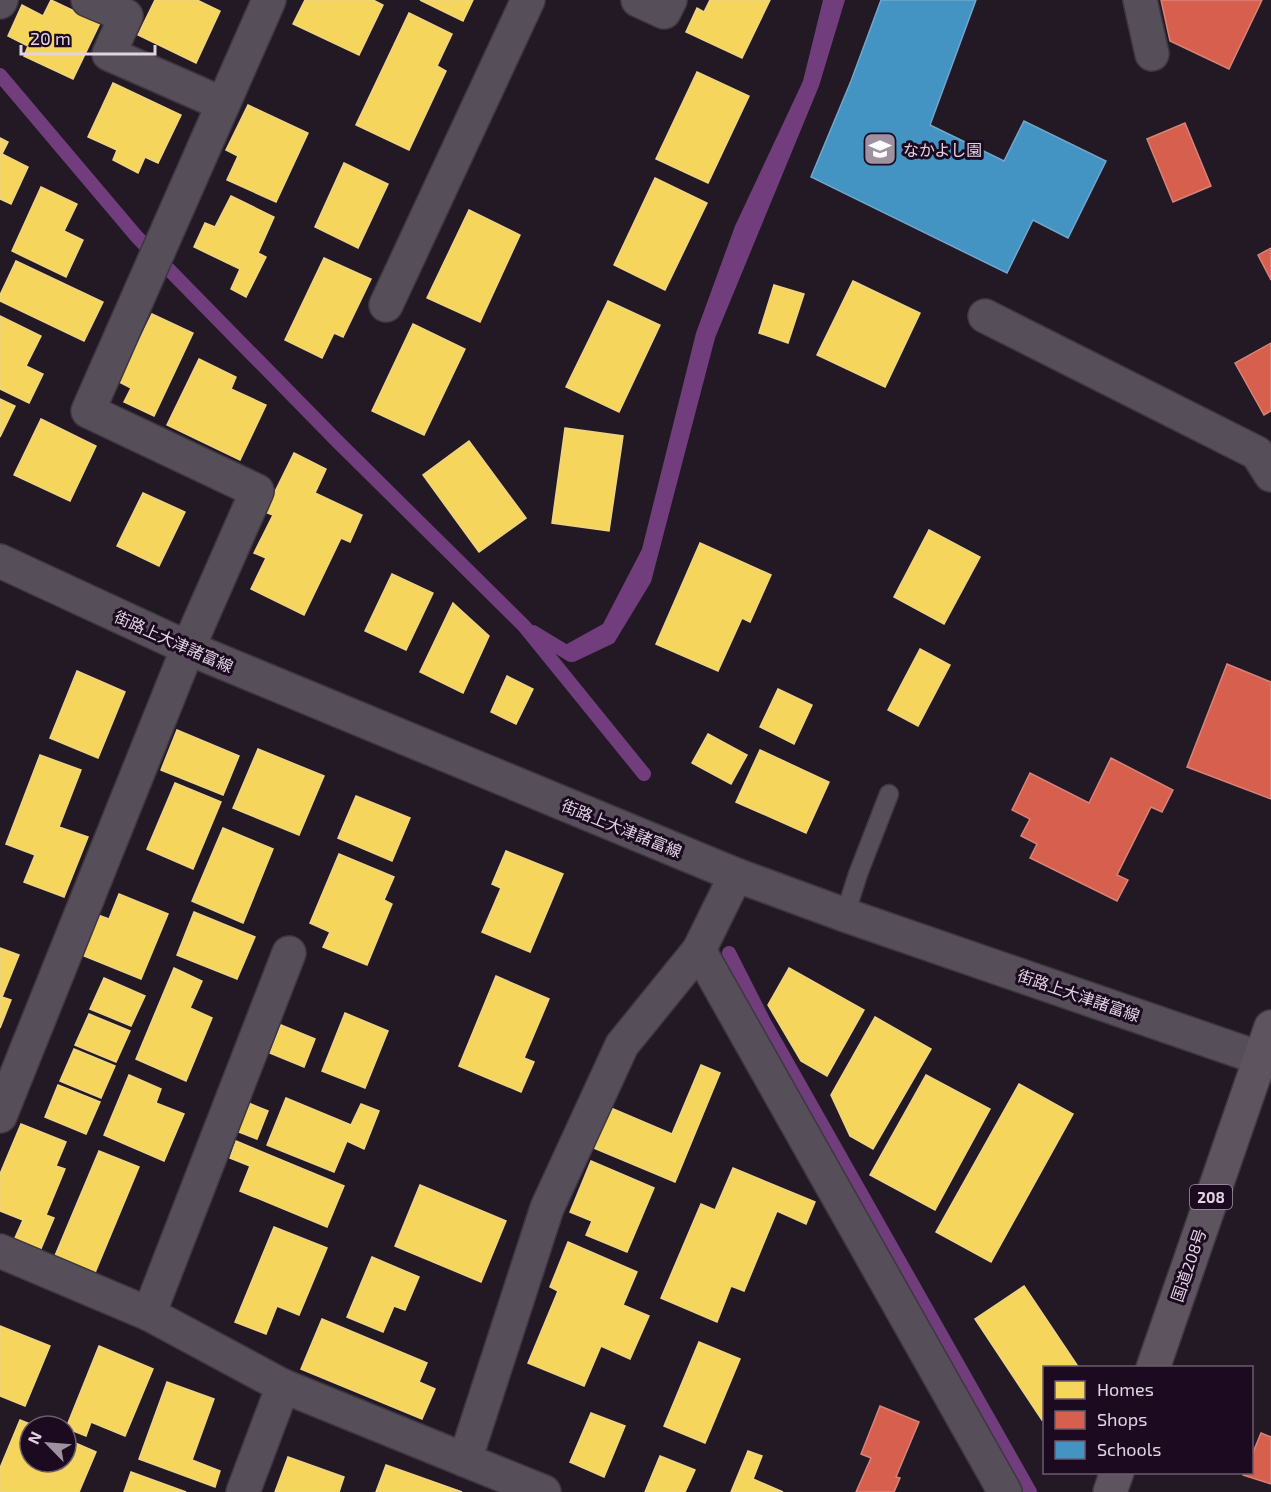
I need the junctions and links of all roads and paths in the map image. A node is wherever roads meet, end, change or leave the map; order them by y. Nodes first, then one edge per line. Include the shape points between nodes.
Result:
1 (88, 0) edge
2 (269, 0) edge
3 (528, 0) edge
4 (638, 0) edge
5 (670, 0) edge
6 (1140, 0) edge
7 (1152, 54) dead end
8 (223, 104) junction
9 (386, 305) dead end
10 (985, 316) dead end
11 (1271, 475) edge
12 (0, 561) edge
13 (188, 648) junction
14 (889, 794) dead end
15 (736, 875) junction
16 (845, 915) junction
17 (699, 950) junction
18 (289, 954) dead end
19 (1271, 1027) edge
20 (1265, 1060) edge
21 (0, 1116) edge
22 (0, 1251) edge
23 (149, 1314) junction
24 (1154, 1366) edge
25 (283, 1386) junction
26 (465, 1460) junction
27 (1117, 1474) edge
28 (507, 1485) edge
29 (243, 1492) edge
30 (544, 1492) edge
31 (1005, 1492) edge
32 (1110, 1492) edge

1 - 8 street via 126,16 109,54
2 - 8 street
3 - 9 street
4 - 5 street via 664,12
6 - 7 street
8 - 13 street via 88,411 257,491
10 - 11 street via 1257,453
12 - 13 street, 街路上大津諸富線
13 - 15 street, 街路上大津諸富線
13 - 21 street
14 - 16 lane
15 - 16 street, 街路上大津諸富線
15 - 17 street
16 - 20 street, 街路上大津諸富線
17 - 26 street via 622,1045 557,1186
17 - 31 street
18 - 23 street
19 - 20 highway, 国道208号 / 208
20 - 24 highway, 国道208号 / 208
22 - 23 street
23 - 25 street
25 - 26 street
25 - 29 street
26 - 28 street
27 - 32 highway
28 - 30 street

